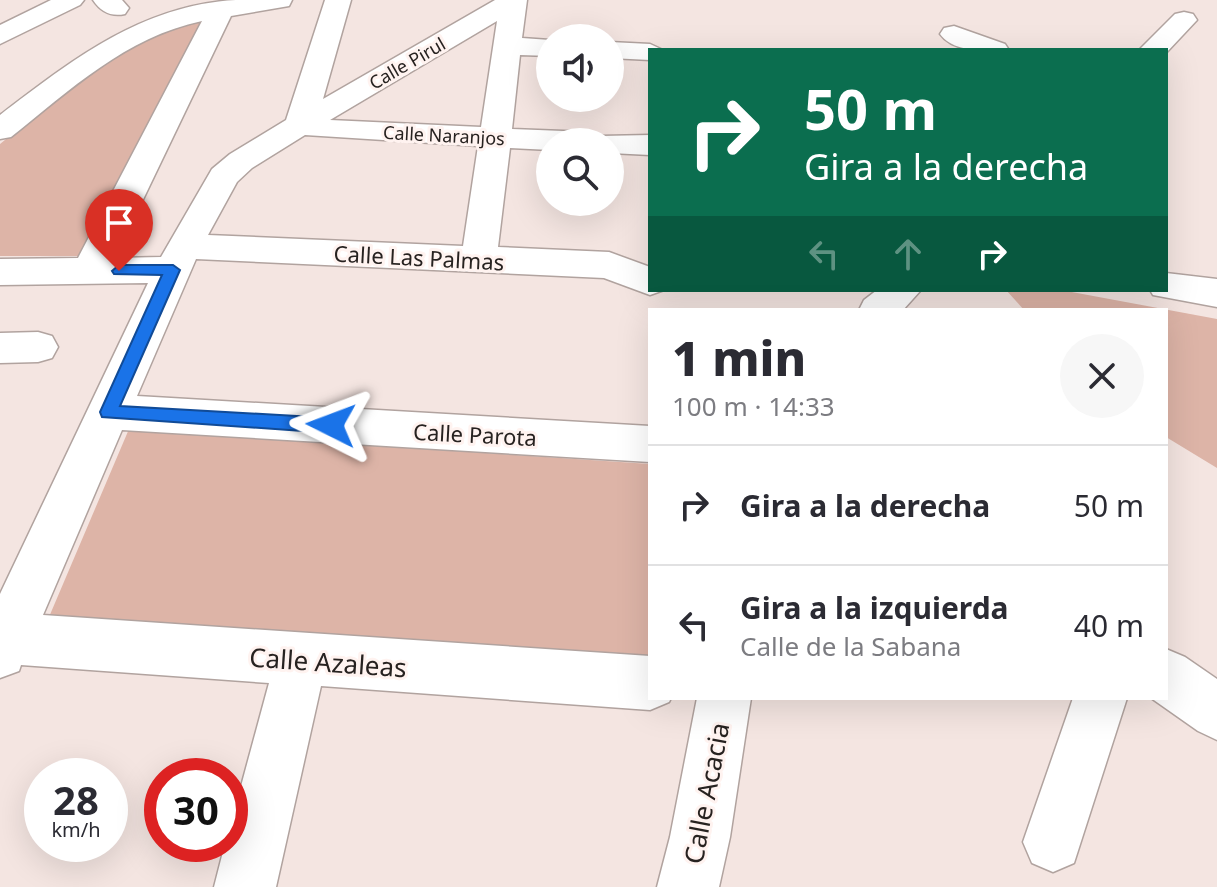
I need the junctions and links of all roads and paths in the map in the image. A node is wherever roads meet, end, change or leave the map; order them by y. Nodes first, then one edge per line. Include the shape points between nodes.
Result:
1 (71, 0) edge
2 (338, 0) edge
3 (513, 0) edge
4 (280, 1) edge
5 (221, 10) junction
6 (123, 13) edge
7 (1184, 20) dead end
8 (954, 34) dead end
9 (0, 36) edge
10 (507, 46) junction
11 (536, 47) edge
12 (990, 48) edge
13 (1155, 48) edge
14 (624, 51) edge
15 (648, 52) edge
16 (300, 125) junction
17 (0, 130) edge
18 (495, 137) junction
19 (536, 139) edge
20 (624, 144) edge
21 (648, 145) edge
22 (178, 258) junction
23 (479, 259) junction
24 (93, 271) junction
25 (4, 277) edge
26 (648, 281) edge
27 (1168, 286) edge
28 (900, 292) edge
29 (1217, 293) edge
30 (880, 308) edge
31 (108, 412) junction
32 (648, 444) edge
33 (3, 645) edge
34 (301, 660) junction
35 (1168, 677) edge
36 (648, 683) edge
37 (724, 700) edge
38 (1099, 700) edge
39 (1217, 712) edge
40 (1053, 842) dead end
41 (245, 887) edge
42 (688, 887) edge

1 - 9 street
2 - 16 street
3 - 10 street
3 - 16 street, Calle Pirul
4 - 5 street
5 - 6 street
5 - 24 street
6 - 17 street via 88,62
7 - 13 street
8 - 12 street
10 - 11 street
10 - 18 street
14 - 15 street
16 - 18 street, Calle Naranjos
16 - 22 street, Calle Pirul via 224,176
18 - 19 street, Calle Naranjos
18 - 23 street
20 - 21 street
22 - 23 street, Calle Las Palmas
22 - 24 street, Calle Las Palmas
22 - 31 street, Calle Pirul
23 - 26 street, Calle Las Palmas via 609,265
24 - 25 street, Calle Las Palmas
27 - 29 street
28 - 30 street
31 - 32 street, Calle Parota
31 - 33 street, Calle Pirul
33 - 34 street, Calle Azaleas
34 - 36 street, Calle Azaleas
34 - 41 street
35 - 39 street
37 - 42 street, Calle Acacia
38 - 40 street

